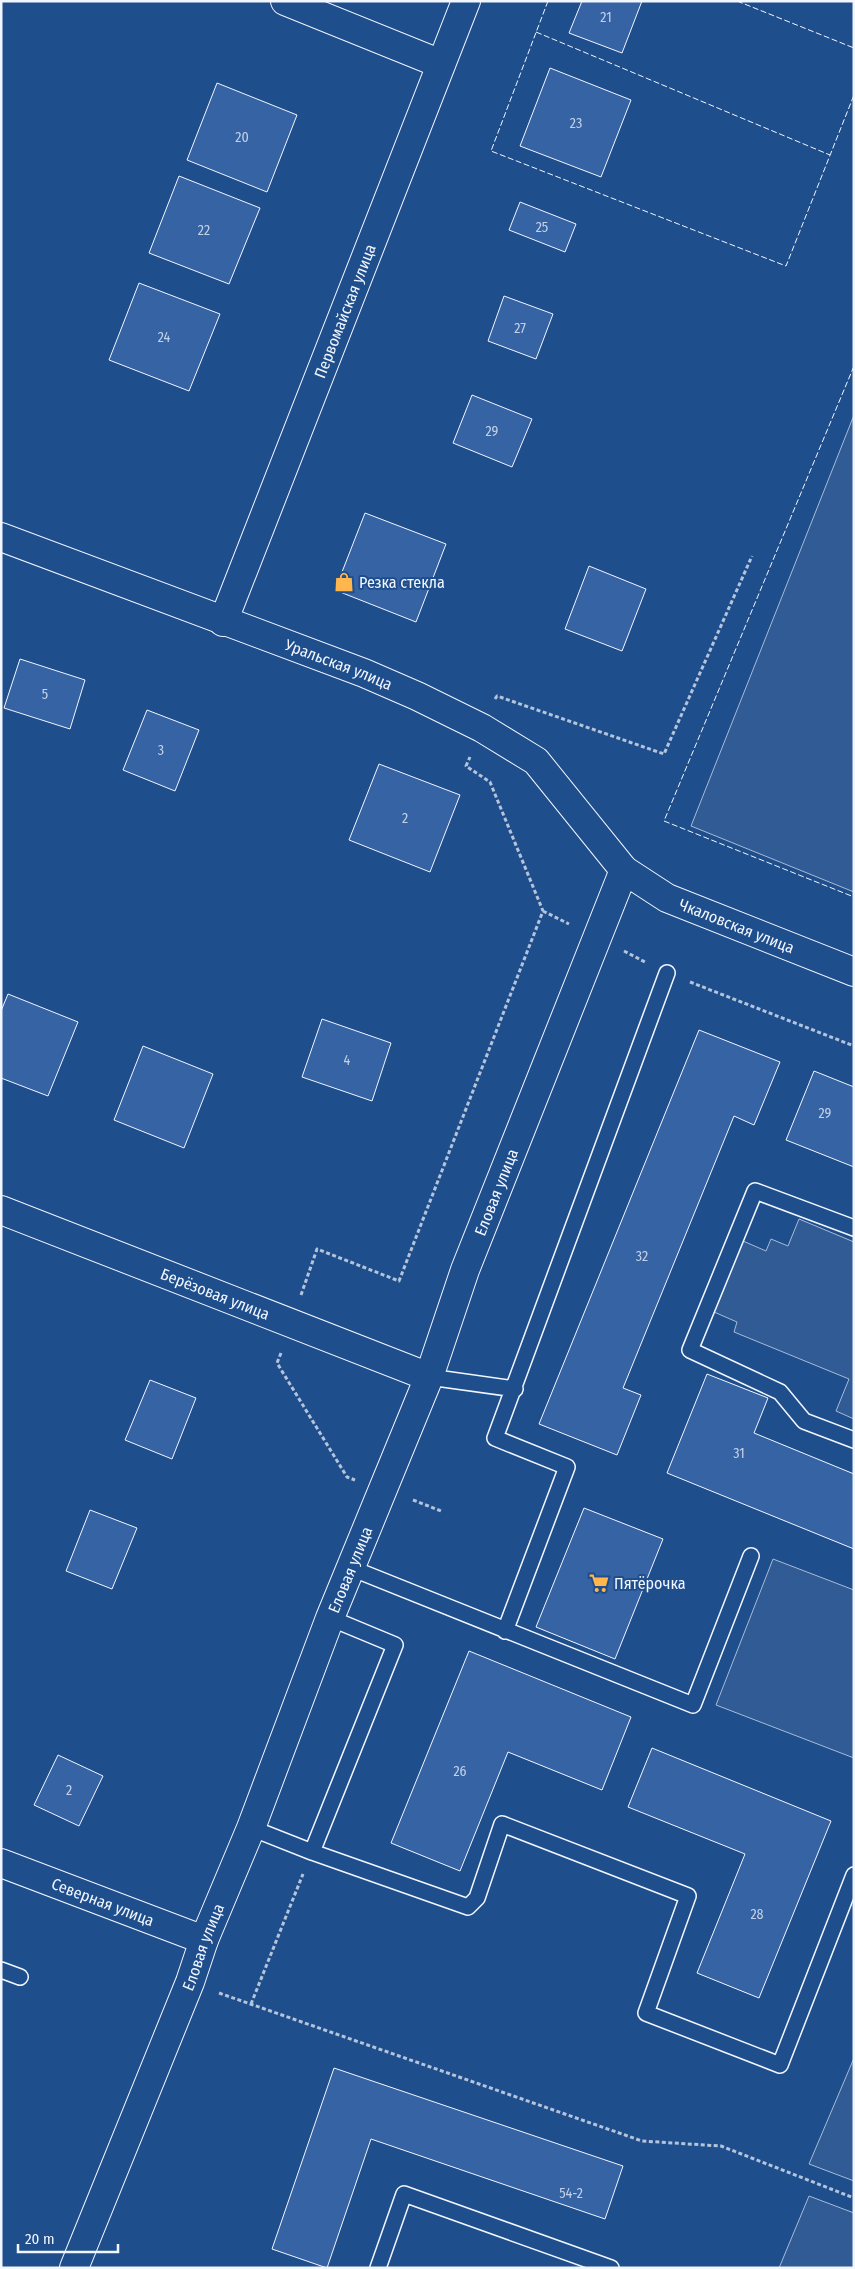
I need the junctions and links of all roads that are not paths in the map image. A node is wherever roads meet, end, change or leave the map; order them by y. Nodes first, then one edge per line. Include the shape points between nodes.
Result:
1 (285, 1) edge
2 (466, 1) edge
3 (441, 64) junction
4 (1, 537) edge
5 (223, 622) junction
6 (624, 870) junction
7 (854, 972) edge
8 (667, 973) road end
9 (1, 1210) edge
10 (854, 1228) edge
11 (429, 1377) junction
12 (514, 1389) junction
13 (854, 1440) edge
14 (751, 1556) dead end
15 (351, 1568) junction
16 (330, 1618) junction
17 (505, 1631) junction
18 (251, 1828) junction
19 (312, 1852) junction
20 (1, 1863) edge
21 (854, 1875) edge
22 (204, 1940) junction
23 (1, 1970) edge
24 (20, 1977) dead end
25 (74, 2268) edge
26 (378, 2268) edge
27 (611, 2268) edge

1 - 3 street
2 - 3 street, Первомайская улица
3 - 5 street, Первомайская улица
4 - 5 street, Уральская улица
5 - 6 street, Уральская улица via 364,673 417,696 482,728 536,761
6 - 7 street, Чкаловская улица via 666,898
6 - 11 street, Еловая улица via 465,1270
8 - 12 lane
9 - 11 street, Берёзовая улица
10 - 13 lane via 755,1192 690,1350 780,1392 804,1421
11 - 12 lane
11 - 15 street, Еловая улица
12 - 17 lane via 495,1438 567,1467
14 - 17 lane via 693,1705
15 - 16 street, Еловая улица
15 - 17 lane
16 - 18 street, Еловая улица
16 - 19 lane via 395,1645
18 - 19 lane
18 - 22 street, Еловая улица
19 - 21 lane via 468,1906 477,1898 502,1824 688,1896 646,2013 780,2065
20 - 22 street, Северная улица
22 - 25 street, Еловая улица
23 - 24 lane
26 - 27 lane via 404,2194

